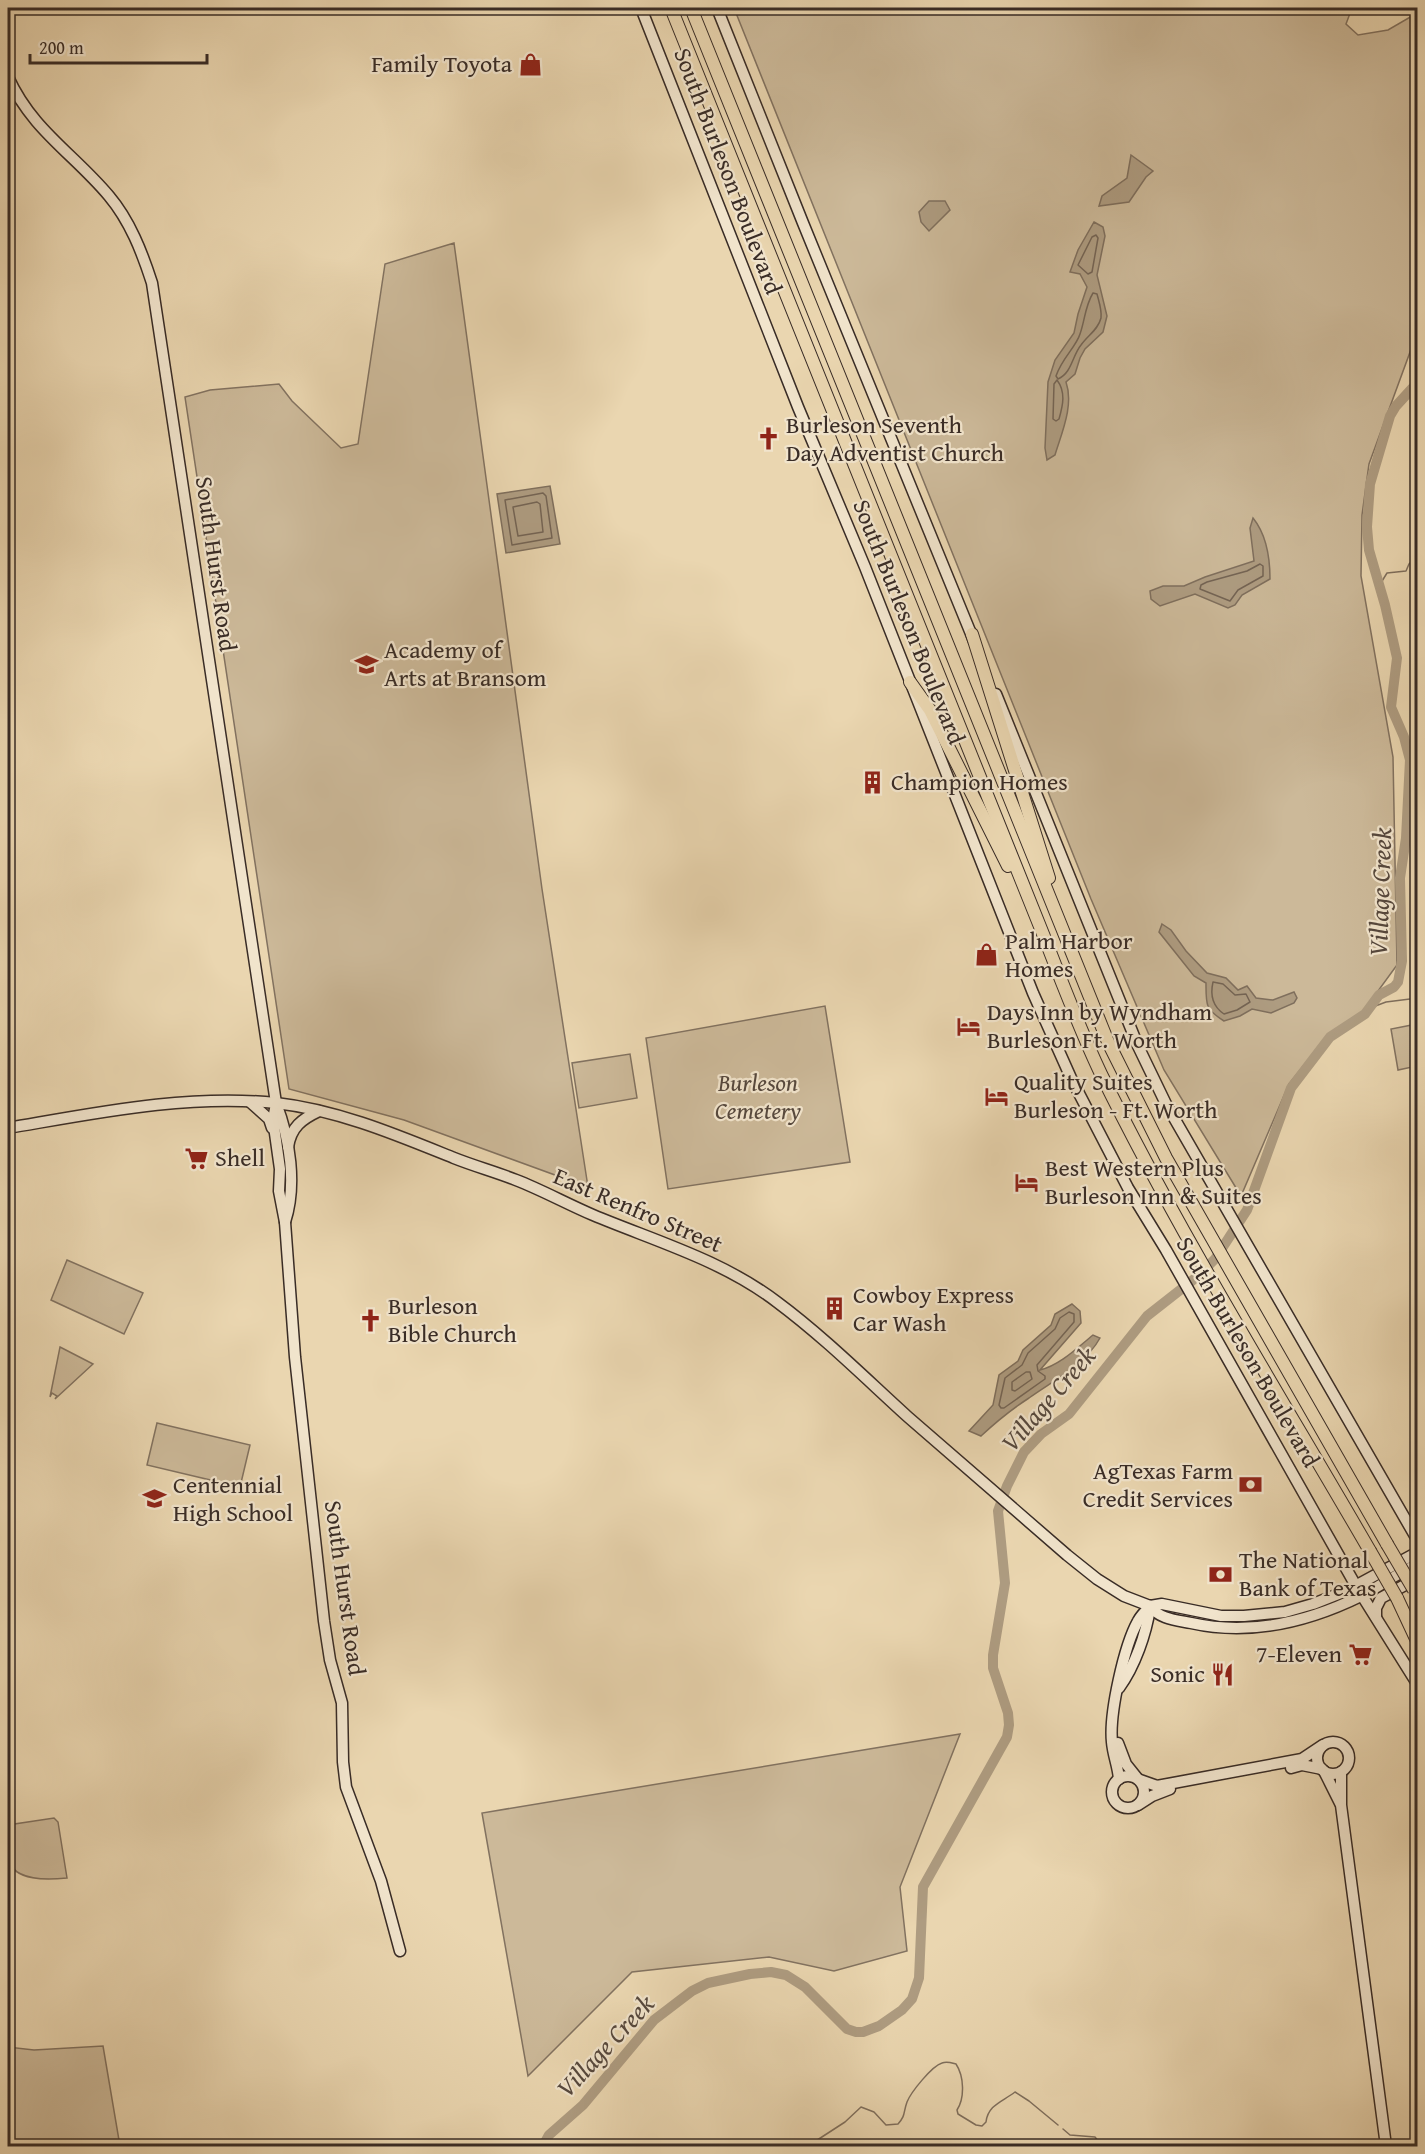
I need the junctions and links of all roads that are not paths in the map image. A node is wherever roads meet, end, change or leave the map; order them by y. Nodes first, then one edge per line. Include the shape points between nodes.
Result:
1 (640, 8) edge
2 (671, 8) edge
3 (691, 8) edge
4 (717, 8) edge
5 (8, 77) edge
6 (972, 634) junction
7 (910, 682) junction
8 (1067, 942) junction
9 (1047, 944) junction
10 (249, 1102) junction
11 (276, 1103) junction
12 (319, 1111) junction
13 (8, 1128) edge
14 (276, 1137) junction
15 (288, 1153) junction
16 (285, 1222) junction
17 (1418, 1541) edge
18 (1418, 1552) edge
19 (1418, 1564) edge
20 (1416, 1588) edge
21 (1359, 1591) junction
22 (1397, 1598) junction
23 (1150, 1606) junction
24 (1295, 1610) junction
25 (1376, 1617) junction
26 (1246, 1628) junction
27 (1418, 1632) edge
28 (1418, 1643) edge
29 (1418, 1685) edge
30 (1113, 1726) junction
31 (1323, 1745) junction
32 (1323, 1770) junction
33 (1341, 1772) junction
34 (1119, 1779) junction
35 (1139, 1779) junction
36 (1138, 1805) junction
37 (1341, 1805) junction
38 (400, 1951) dead end
39 (1386, 2146) edge

1 - 7 main road, South Burleson Boulevard
2 - 9 highway
3 - 8 highway
4 - 6 main road, South Burleson Boulevard
5 - 11 main road, South Hurst Road via 31,117 119,210 135,238 152,283
6 - 8 highway
6 - 17 main road, South Burleson Boulevard via 1138,1046 1166,1104
7 - 9 highway via 930,710
7 - 21 main road, South Burleson Boulevard via 1033,993 1071,1078 1128,1188
8 - 20 highway, bridge via 1125,1078 1166,1158
9 - 22 highway, bridge via 1100,1072 1127,1125
10 - 11 main road, East Renfro Street
10 - 13 main road, East Renfro Street via 139,1106
10 - 14 main road via 269,1119
11 - 12 main road, East Renfro Street
11 - 14 main road, South Hurst Road
11 - 15 main road, South Hurst Road
12 - 15 main road via 295,1128
12 - 23 main road, East Renfro Street via 408,1139 518,1181 727,1271 775,1300 1097,1579
14 - 16 main road, South Hurst Road
15 - 16 main road, South Hurst Road via 291,1184
16 - 38 main road, South Hurst Road via 303,1437 324,1621 342,1703 346,1787 381,1881
18 - 21 main road
19 - 21 main road
20 - 25 main road via 1381,1598
21 - 24 main road, East Renfro Street
21 - 25 main road, South Burleson Boulevard
21 - 26 main road, East Renfro Street via 1329,1610 1289,1622
22 - 27 highway
22 - 28 highway
23 - 24 main road, East Renfro Street via 1162,1604 1221,1616
23 - 26 main road, East Renfro Street via 1155,1614 1165,1617 1210,1627
23 - 30 main road via 1138,1620 1119,1673
24 - 26 main road via 1284,1617 1250,1622
25 - 29 main road, South Burleson Boulevard
30 - 34 main road
30 - 35 main road via 1126,1764
31 - 32 main road via 1317,1758
31 - 33 main road via 1339,1742 1347,1749 1348,1764
31 - 35 main road via 1302,1759 1157,1786
32 - 33 main road
32 - 36 main road via 1302,1765 1175,1788
32 - 37 main road
33 - 37 main road
34 - 35 main road
34 - 36 main road via 1112,1788 1117,1804 1127,1808
35 - 36 main road via 1145,1792
37 - 39 main road

